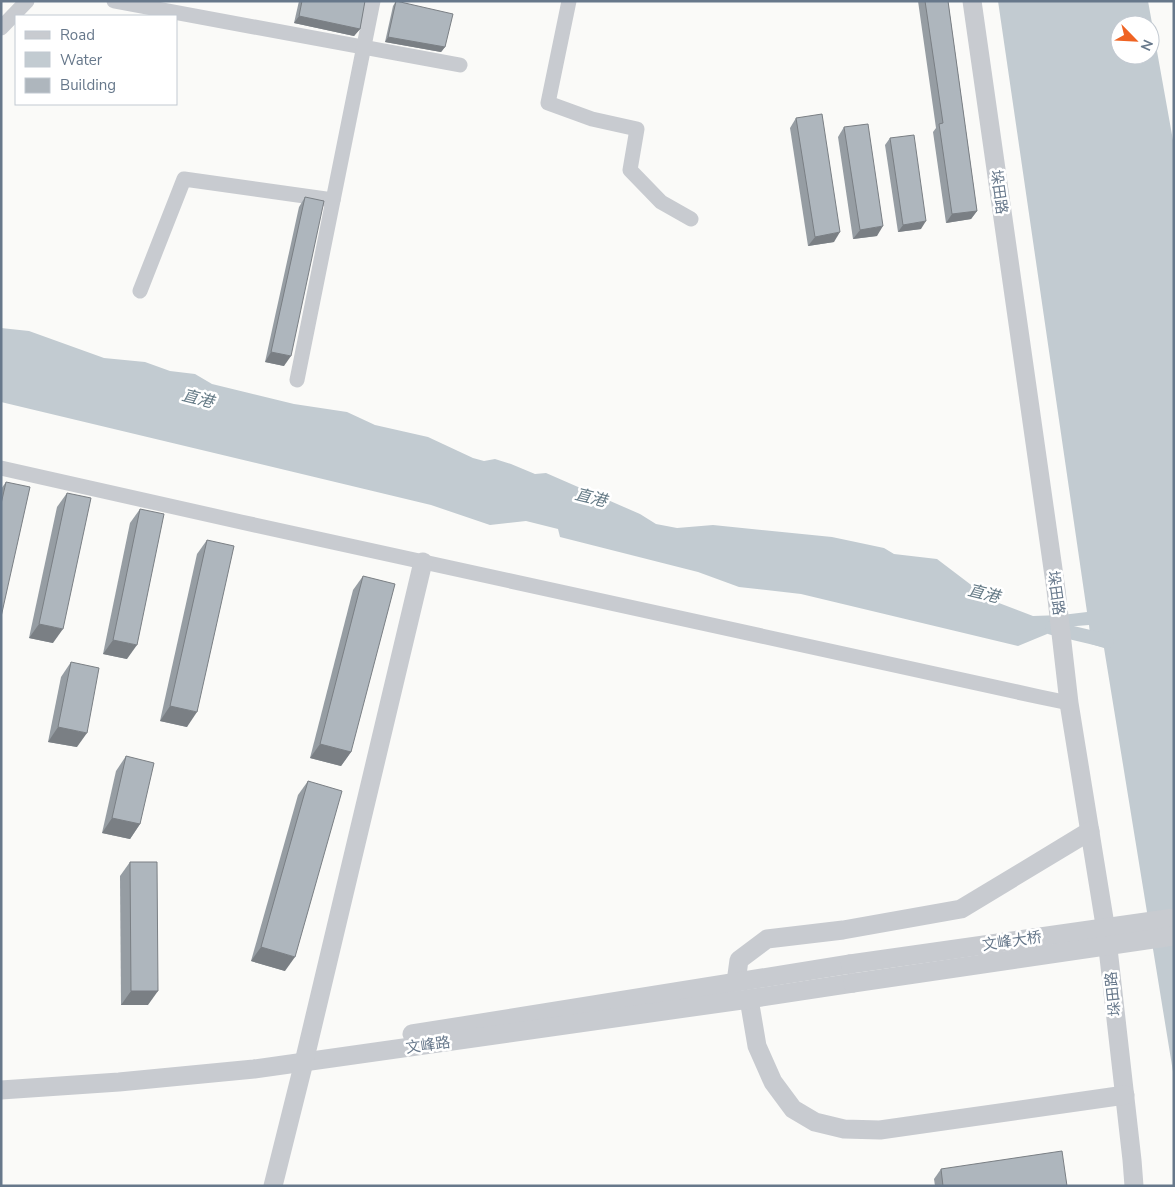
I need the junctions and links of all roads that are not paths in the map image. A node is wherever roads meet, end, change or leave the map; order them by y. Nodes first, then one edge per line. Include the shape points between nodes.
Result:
1 (27, 1) edge
2 (114, 1) edge
3 (373, 1) edge
4 (569, 1) edge
5 (972, 1) edge
6 (1, 28) edge
7 (363, 46) junction
8 (460, 65) dead end
9 (333, 200) junction
10 (691, 219) dead end
11 (140, 291) dead end
12 (297, 380) dead end
13 (1, 468) edge
14 (424, 562) junction
15 (1070, 702) junction
16 (1090, 831) junction
17 (1174, 918) edge
18 (1174, 936) edge
19 (852, 973) junction
20 (736, 982) junction
21 (749, 999) junction
22 (305, 1056) junction
23 (1, 1079) edge
24 (1, 1090) edge
25 (1125, 1094) junction
26 (273, 1186) edge
27 (1134, 1186) edge

1 - 6 street
2 - 7 street
3 - 7 street
4 - 10 street via 548,103 592,119 637,129 630,170 662,202
5 - 15 street, 垛田路
7 - 8 street
7 - 9 street
9 - 11 street via 184,179
9 - 12 street
13 - 14 street
14 - 15 street
14 - 22 street
15 - 16 street, 垛田路
16 - 20 street via 961,909 843,930 767,939 739,960
16 - 25 street, 垛田路 via 1106,931
17 - 19 street, 文峰大桥, bridge
18 - 19 street, 文峰大桥, bridge
19 - 20 street, 文峰路
19 - 21 street, 文峰路
20 - 22 street, 文峰路
21 - 22 street, 文峰路
21 - 25 street via 757,1046 773,1082 794,1109 815,1122 844,1129 880,1130
22 - 23 street, 文峰路
22 - 24 street, 文峰路 via 254,1069
22 - 26 street
25 - 27 street, 垛田路

